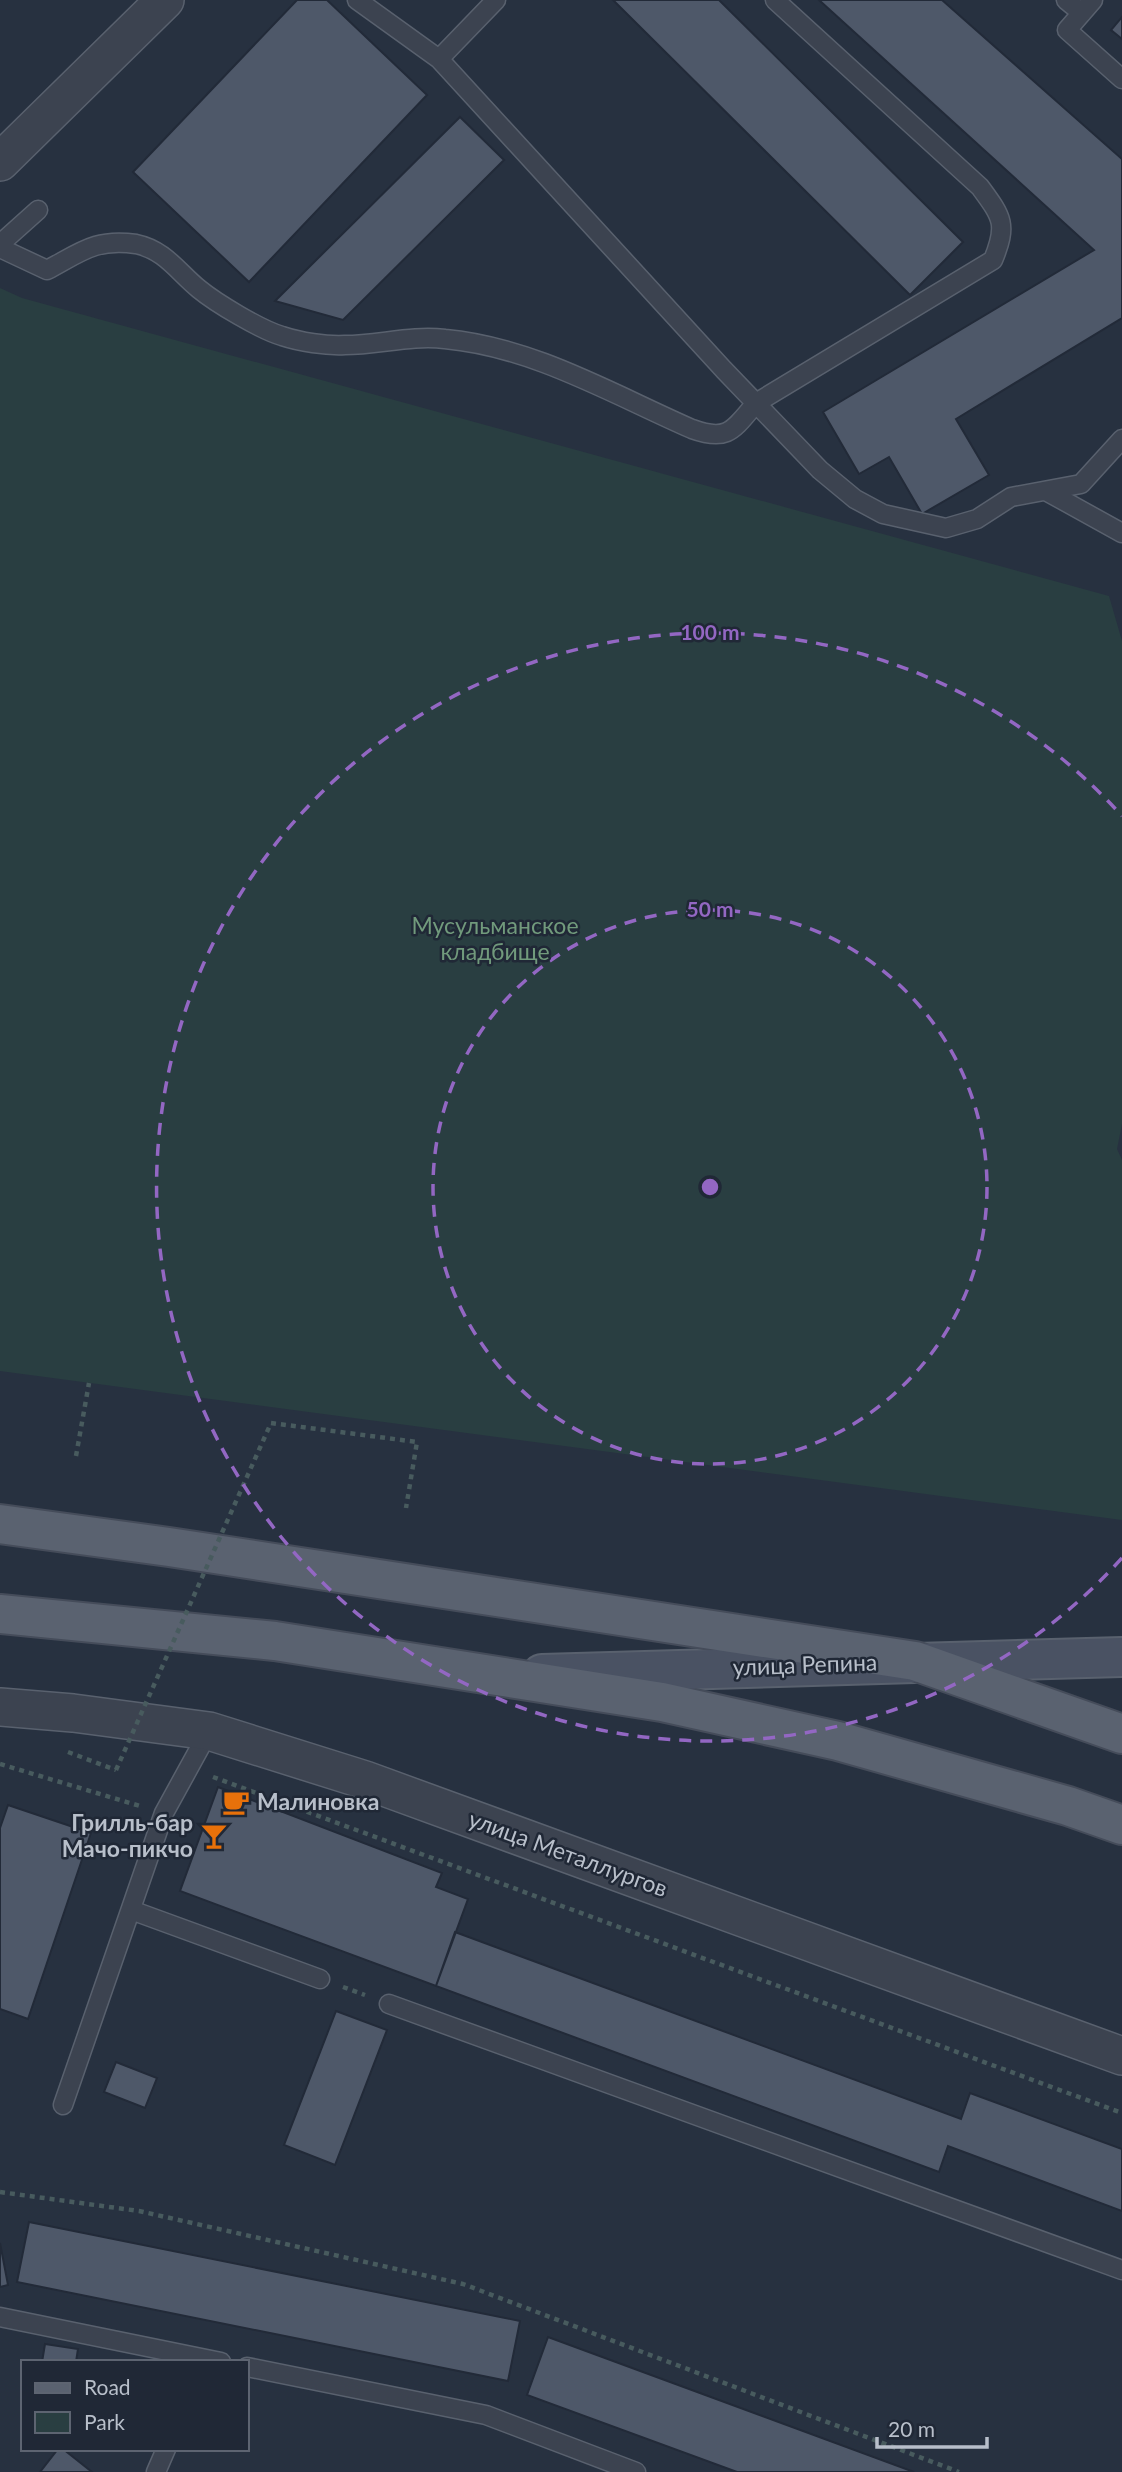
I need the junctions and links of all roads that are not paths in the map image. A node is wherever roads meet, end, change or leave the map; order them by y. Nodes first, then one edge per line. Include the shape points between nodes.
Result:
1 (164, 0) edge
2 (496, 0) edge
3 (775, 0) edge
4 (1066, 0) edge
5 (363, 2) edge
6 (1088, 7) edge
7 (439, 59) junction
8 (1122, 79) edge
9 (0, 162) edge
10 (38, 209) dead end
11 (0, 246) edge
12 (755, 403) junction
13 (1122, 439) edge
14 (1046, 491) junction
15 (1122, 533) edge
16 (0, 1505) edge
17 (0, 1524) edge
18 (53, 1531) junction
19 (10, 1617) edge
20 (1122, 1657) edge
21 (915, 1661) junction
22 (488, 1676) junction
23 (0, 1707) edge
24 (209, 1731) junction
25 (1122, 1734) edge
26 (1122, 1825) edge
27 (131, 1910) junction
28 (320, 1979) road end
29 (389, 2004) road end
30 (1122, 2056) edge
31 (63, 2105) dead end
32 (1122, 2270) edge
33 (0, 2317) edge
34 (206, 2360) edge
35 (248, 2367) edge
36 (165, 2451) edge
37 (156, 2472) edge
38 (636, 2472) edge

1 - 9 street
2 - 7 lane
3 - 12 lane via 980,187 999,214 1002,237 993,260
4 - 6 lane
5 - 7 lane
6 - 8 lane via 1067,30
7 - 12 lane
10 - 11 lane
11 - 12 lane via 47,270 96,243 140,245 159,252 199,289 281,336 342,345 414,338 483,343 524,355 711,436 734,429
12 - 14 lane via 820,470 855,499 883,514 946,528 977,519 1011,497
13 - 14 lane via 1081,484
14 - 15 lane
16 - 18 main road
17 - 18 main road
18 - 21 main road
19 - 22 main road via 275,1641
20 - 21 main road, улица Репина
21 - 22 main road, улица Репина
21 - 25 main road
22 - 26 main road via 662,1702 838,1741
23 - 24 street, улица Металлургов
24 - 27 lane via 164,1812
24 - 30 street, улица Металлургов via 365,1780
27 - 28 lane
27 - 31 lane
29 - 32 lane
33 - 34 lane
35 - 38 lane via 486,2414
36 - 37 lane

